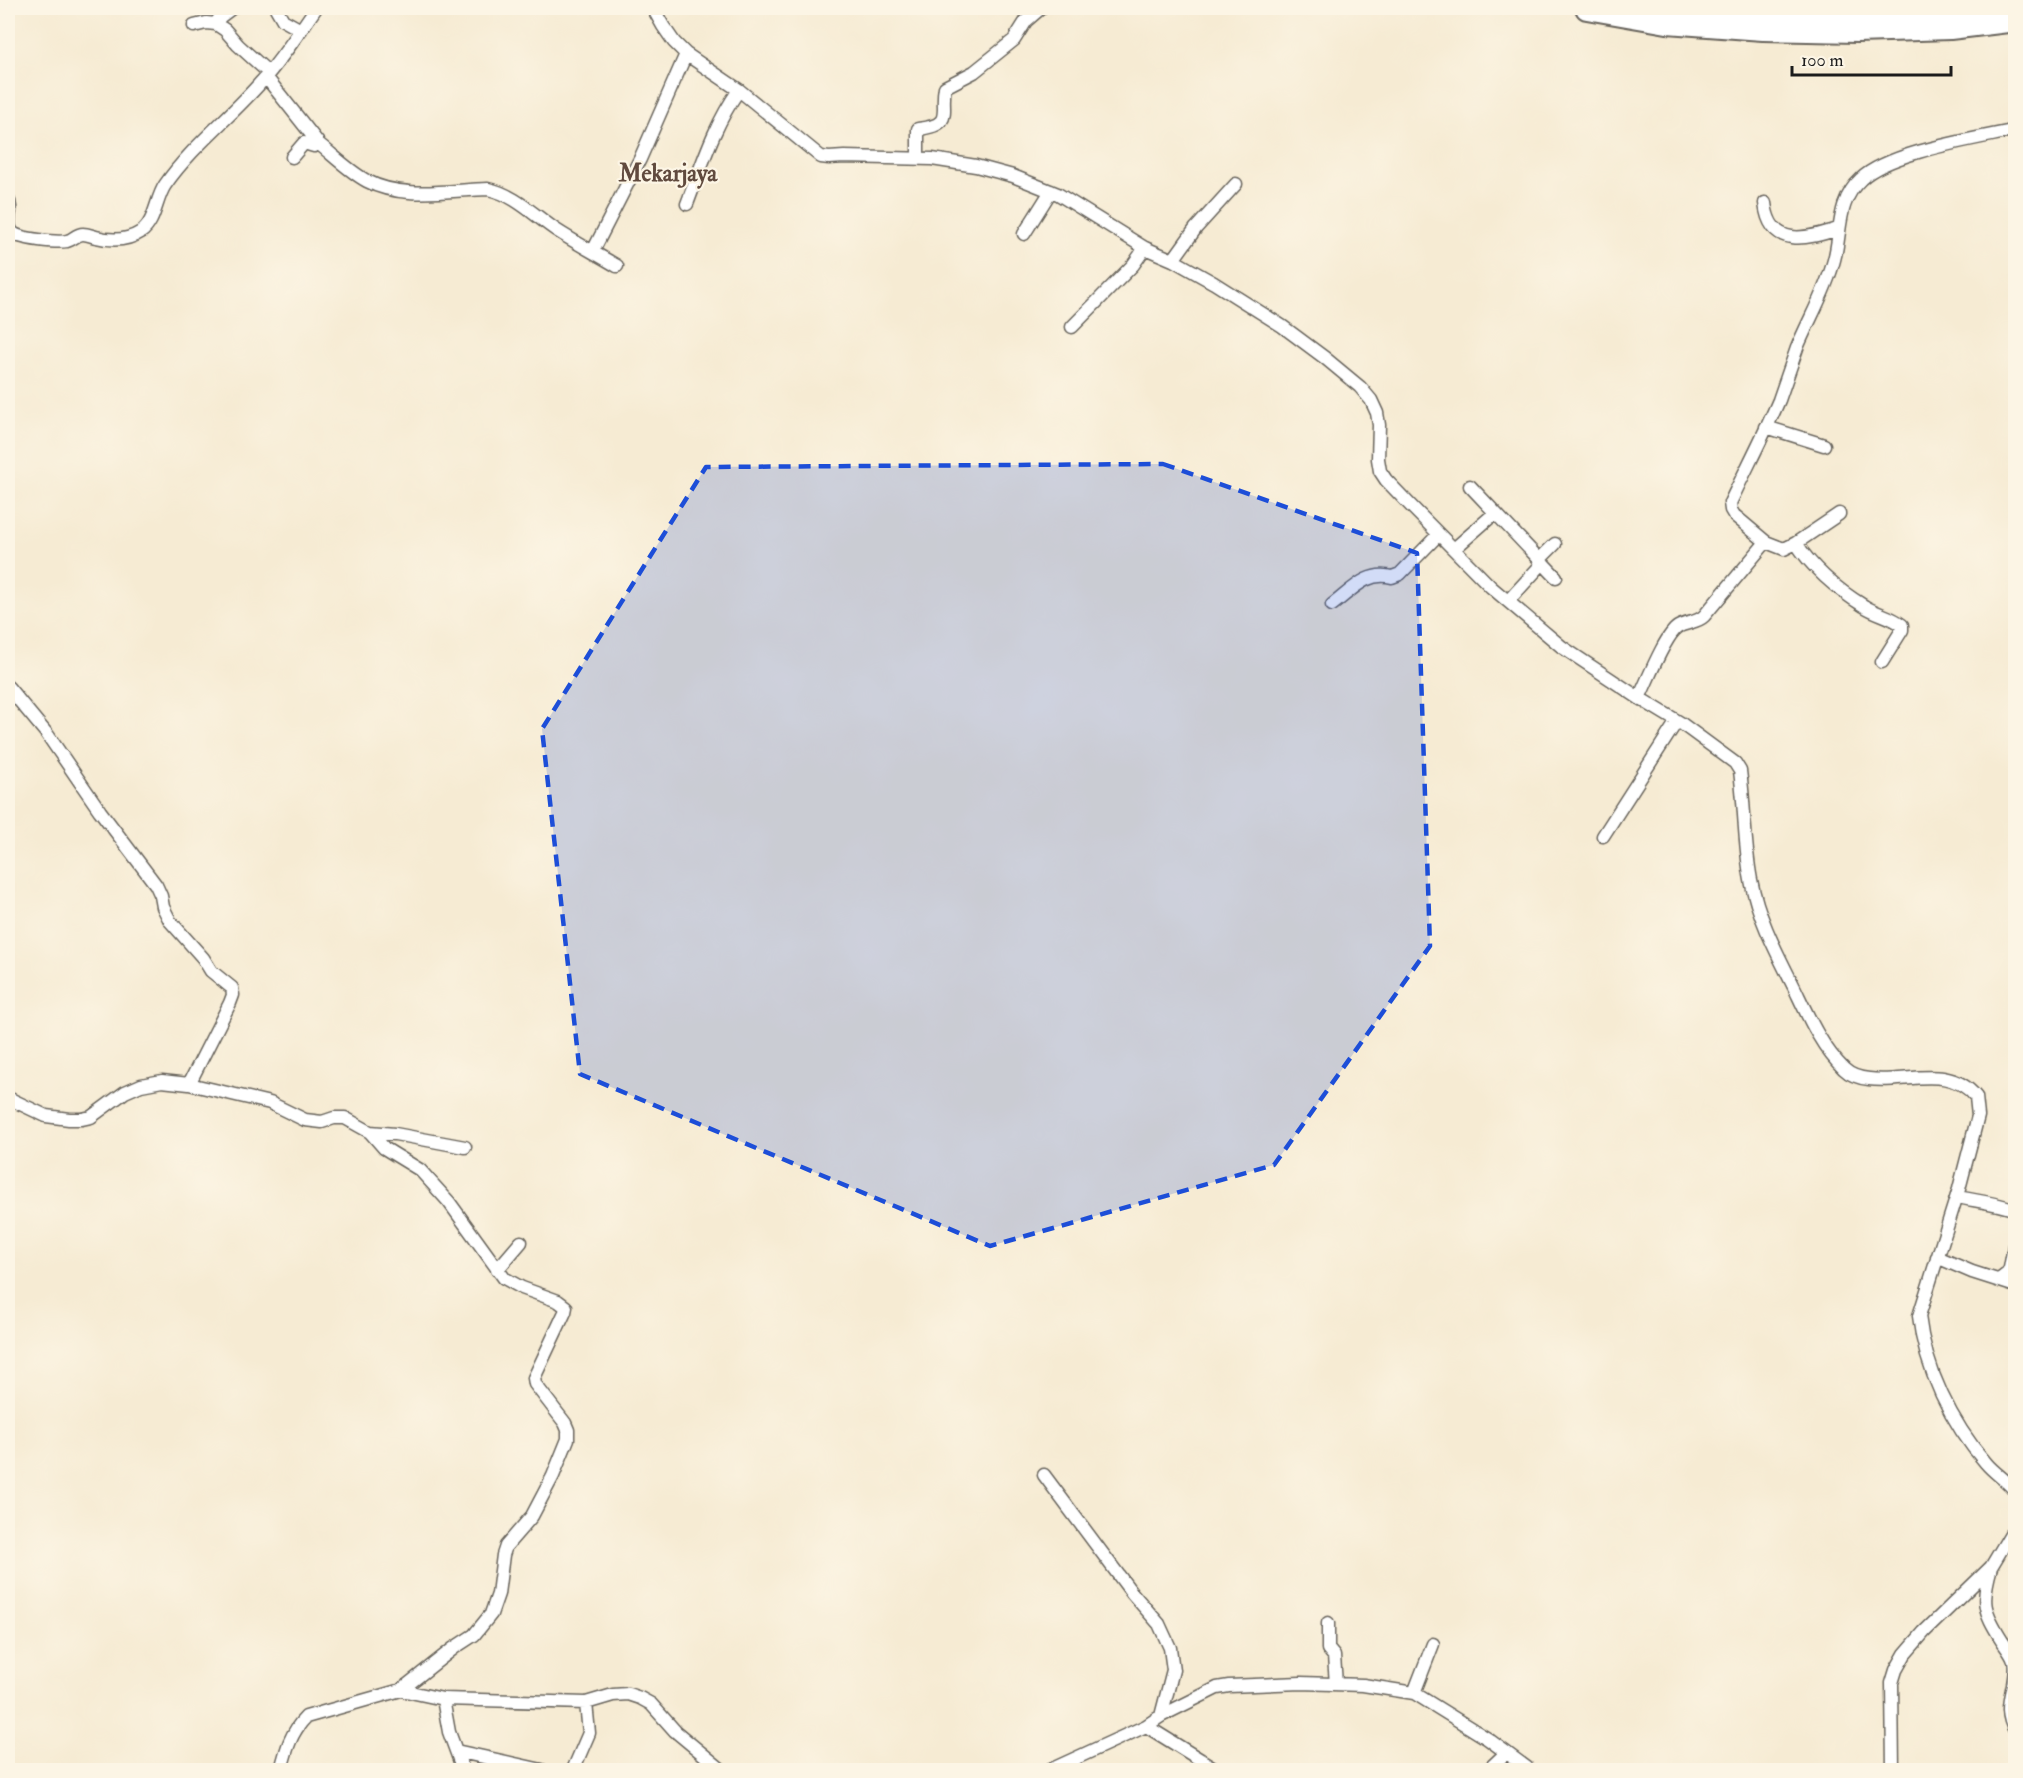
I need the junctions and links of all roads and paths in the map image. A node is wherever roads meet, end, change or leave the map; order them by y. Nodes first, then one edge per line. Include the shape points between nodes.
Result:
1 (232, 8) edge
2 (276, 8) edge
3 (316, 8) edge
4 (653, 8) edge
5 (1041, 8) edge
6 (1587, 8) edge
7 (1721, 8) edge
8 (1987, 8) edge
9 (2016, 20) edge
10 (216, 24) junction
11 (194, 26) dead end
12 (301, 30) junction
13 (686, 54) junction
14 (267, 75) junction
15 (739, 90) junction
16 (2016, 130) edge
17 (319, 144) junction
18 (292, 157) dead end
19 (918, 158) junction
20 (1236, 184) dead end
21 (1051, 191) junction
22 (8, 199) edge
23 (1766, 203) dead end
24 (687, 204) dead end
25 (1838, 229) junction
26 (1024, 234) dead end
27 (1145, 248) junction
28 (593, 251) junction
29 (1173, 260) junction
30 (617, 266) dead end
31 (1072, 327) dead end
32 (1766, 427) junction
33 (1824, 445) dead end
34 (1470, 486) dead end
35 (1495, 513) junction
36 (1839, 514) dead end
37 (1438, 535) junction
38 (1766, 542) junction
39 (1796, 543) junction
40 (1555, 544) dead end
41 (1454, 549) junction
42 (1540, 562) junction
43 (1556, 577) dead end
44 (1508, 601) junction
45 (1332, 605) dead end
46 (1882, 662) dead end
47 (8, 687) edge
48 (1639, 698) junction
49 (1677, 721) junction
50 (1604, 836) dead end
51 (189, 1084) junction
52 (8, 1098) edge
53 (370, 1132) junction
54 (465, 1147) dead end
55 (1957, 1197) junction
56 (2016, 1210) edge
57 (2016, 1235) edge
58 (520, 1242) dead end
59 (1937, 1257) junction
60 (497, 1270) junction
61 (1999, 1280) junction
62 (2016, 1286) edge
63 (1044, 1475) dead end
64 (2016, 1492) edge
65 (2016, 1525) edge
66 (1991, 1567) junction
67 (1328, 1623) dead end
68 (1432, 1644) dead end
69 (1336, 1684) junction
70 (401, 1690) junction
71 (1414, 1694) junction
72 (443, 1699) junction
73 (586, 1703) junction
74 (1161, 1716) junction
75 (1146, 1726) junction
76 (2016, 1732) edge
77 (456, 1751) junction
78 (1506, 1753) junction
79 (280, 1770) edge
80 (463, 1770) edge
81 (542, 1770) edge
82 (573, 1770) edge
83 (722, 1770) edge
84 (1050, 1770) edge
85 (1216, 1770) edge
86 (1488, 1770) edge
87 (1530, 1770) edge
88 (1893, 1770) edge

1 - 10 street
2 - 12 street via 283,20
3 - 12 street
4 - 13 street
5 - 19 street via 1026,21 1014,40 974,72 945,87 943,120 932,128 918,129
6 - 9 highway via 1667,22 1763,29 1950,28
7 - 8 highway via 1856,15
10 - 11 street
10 - 14 street
12 - 14 street
13 - 15 street
13 - 28 street via 640,159
14 - 17 street
14 - 22 street via 172,176 148,224 134,236 119,240 84,234 56,242 14,234 9,227
15 - 19 street via 820,157
15 - 24 street via 710,143
16 - 25 street via 1881,164 1859,180 1847,200
17 - 18 street via 304,143
17 - 28 street via 367,181 401,192 496,190
19 - 21 street via 976,166
20 - 29 street
21 - 26 street
21 - 27 street
23 - 25 street via 1773,227 1793,239
25 - 32 street via 1830,275
27 - 29 street
27 - 31 street
28 - 30 street
29 - 37 street via 1282,326 1360,387 1377,413 1380,471
32 - 33 street
32 - 38 street via 1730,503 1734,515
34 - 35 street
35 - 41 street
35 - 42 street
36 - 39 street
37 - 41 street
37 - 45 street via 1400,574 1370,576
38 - 39 street via 1785,549
38 - 48 street via 1699,621 1678,627 1668,638
39 - 46 street via 1827,579 1866,608 1902,625
40 - 42 street
41 - 44 street
42 - 43 street
42 - 44 street
44 - 48 street via 1562,647
47 - 51 street via 48,734 100,812 156,885 170,921 211,971 232,988 230,1003
48 - 49 street
49 - 50 street
49 - 55 street via 1735,763 1740,771 1751,882 1769,937 1826,1047 1855,1076 1948,1078 1962,1083 1976,1097 1978,1116
51 - 52 street via 162,1081 141,1085 82,1119 46,1116
51 - 53 street via 270,1103 305,1120 345,1118
53 - 54 street
53 - 60 street via 384,1148 420,1170 449,1202
55 - 56 street
55 - 59 street
57 - 61 street via 2010,1268
58 - 60 street
59 - 61 street
59 - 64 street via 1919,1316 1929,1363 1961,1430 1987,1464
60 - 70 street via 522,1288 566,1307 534,1378 565,1423 568,1439 532,1516 502,1555 498,1594 491,1614 474,1635
61 - 62 street
63 - 74 street via 1131,1593 1159,1624 1170,1648 1173,1670
65 - 66 street
66 - 76 street via 1984,1606 2013,1658 2015,1679 2008,1702 2010,1723
66 - 88 street via 1924,1632 1896,1670 1892,1683
67 - 69 street via 1328,1649 1334,1656
68 - 71 street
69 - 71 street
69 - 74 street via 1217,1688
70 - 72 street
70 - 79 street via 306,1717 288,1744
71 - 78 street
72 - 73 street
72 - 77 street
73 - 82 street via 589,1733
73 - 83 street via 613,1695 640,1698
74 - 75 street
75 - 84 street
75 - 85 street
77 - 80 street
77 - 81 street
78 - 86 street
78 - 87 street

